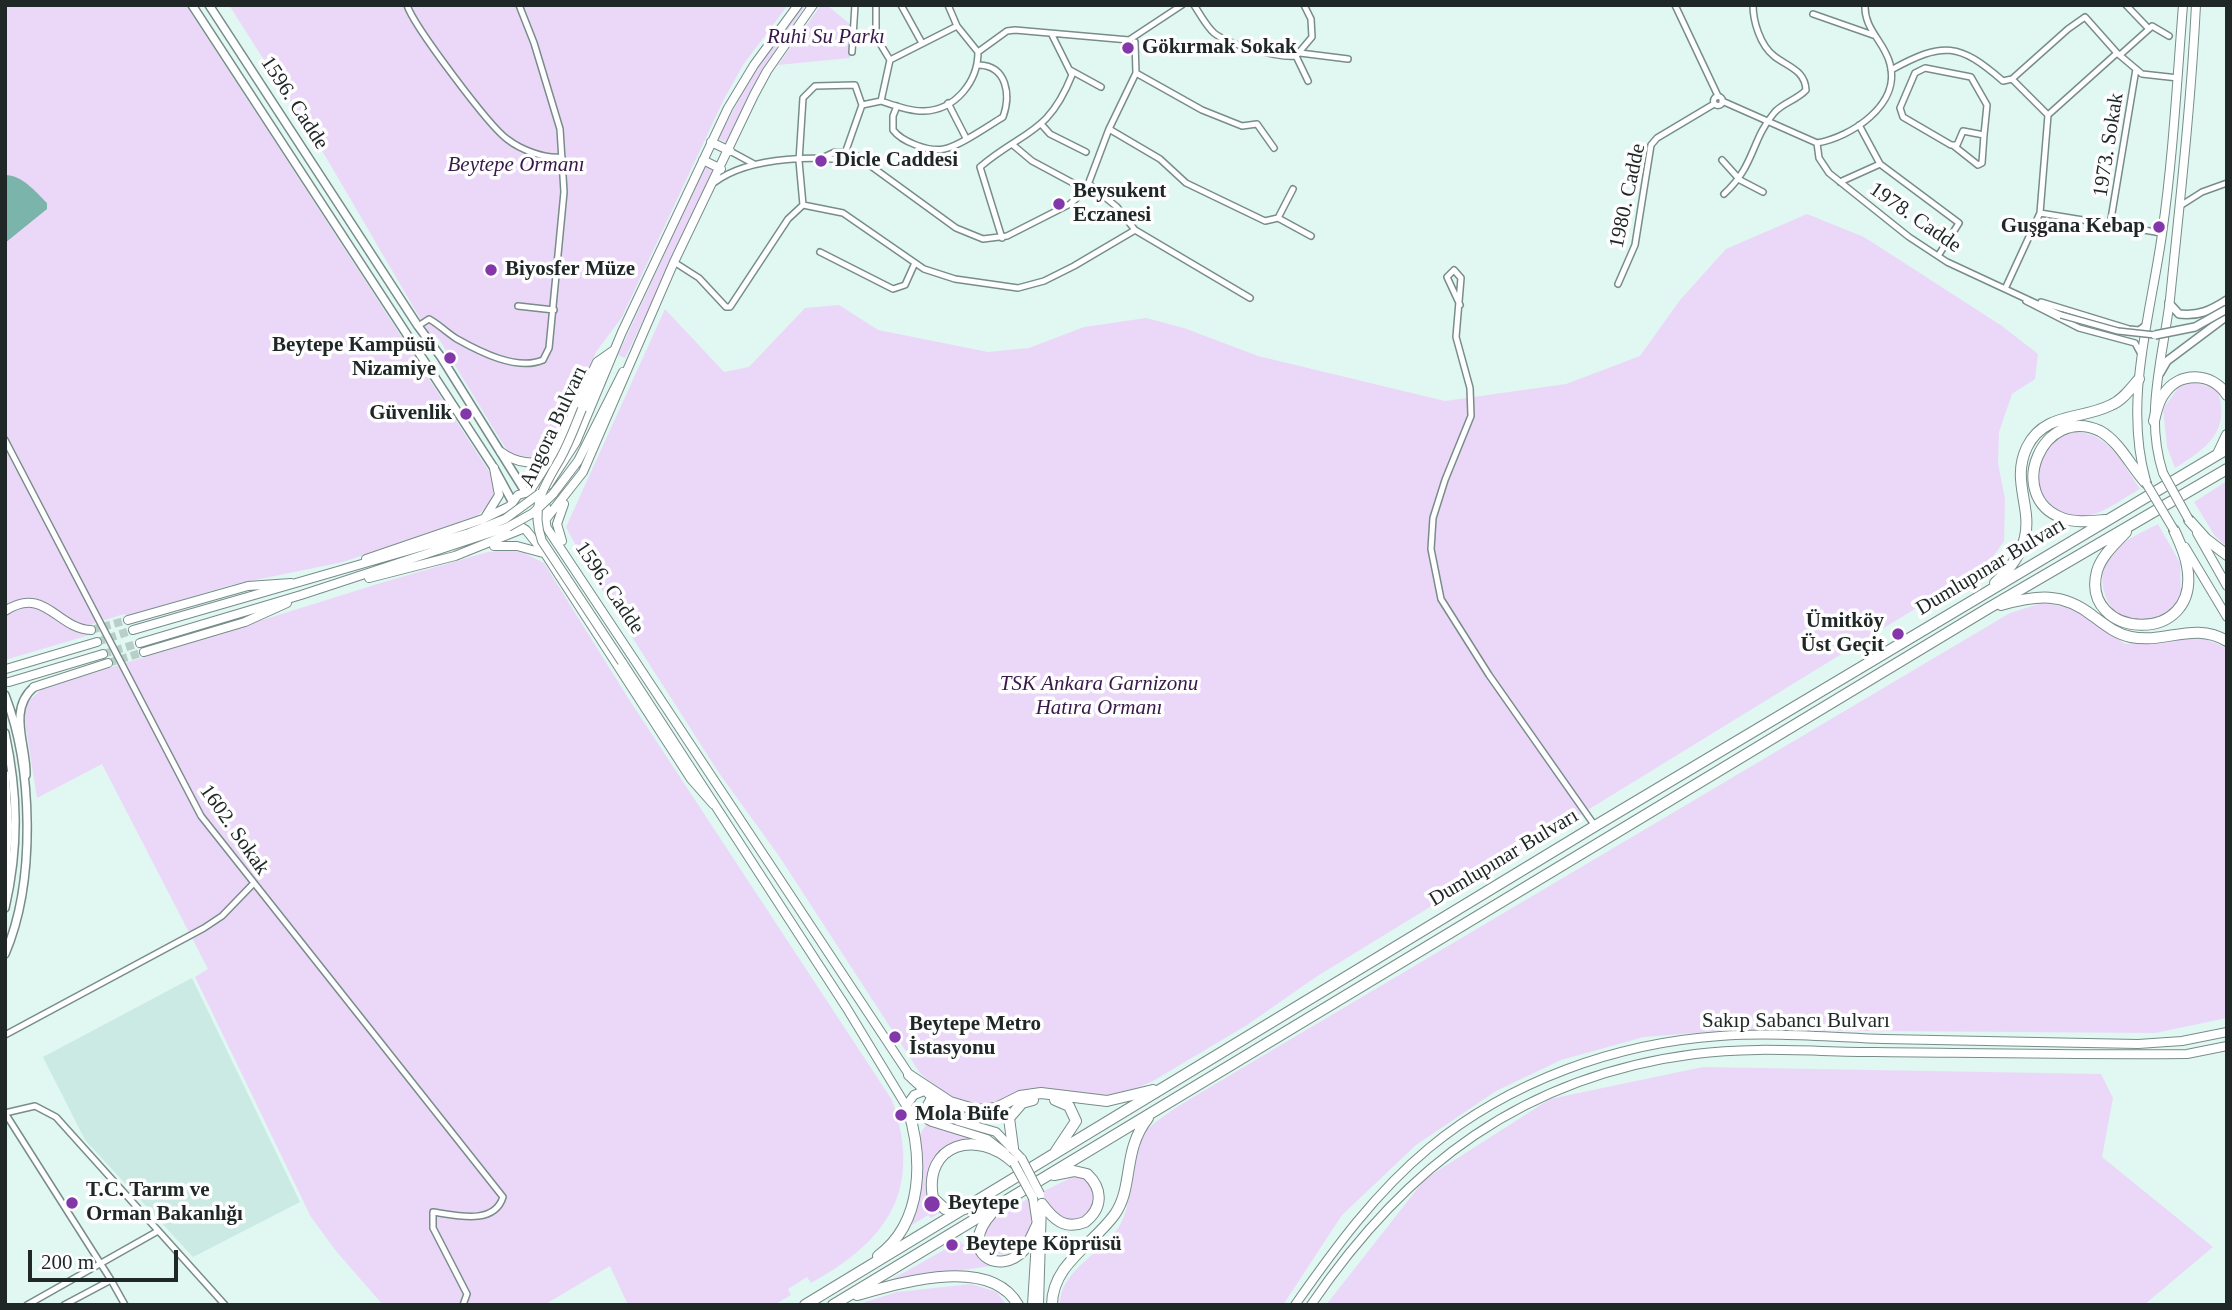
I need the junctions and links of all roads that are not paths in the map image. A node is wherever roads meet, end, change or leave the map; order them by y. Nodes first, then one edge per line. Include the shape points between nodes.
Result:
1 (192, 5) edge
2 (209, 5) edge
3 (407, 5) edge
4 (519, 5) edge
5 (798, 5) edge
6 (813, 5) edge
7 (855, 5) edge
8 (876, 5) edge
9 (901, 5) edge
10 (948, 5) edge
11 (1182, 5) edge
12 (1194, 5) edge
13 (1304, 5) edge
14 (1675, 5) edge
15 (1753, 5) edge
16 (1865, 5) edge
17 (2126, 5) edge
18 (2183, 5) edge
19 (2196, 5) edge
20 (1813, 14) dead end
21 (957, 26) junction
22 (2149, 29) junction
23 (1052, 35) junction
24 (1874, 35) junction
25 (2169, 36) dead end
26 (1132, 41) junction
27 (922, 43) junction
28 (852, 52) dead end
29 (978, 52) junction
30 (1298, 54) junction
31 (2119, 54) junction
32 (890, 60) junction
33 (1348, 60) dead end
34 (979, 65) junction
35 (2136, 69) junction
36 (1070, 70) junction
37 (1891, 70) junction
38 (1136, 73) junction
39 (2178, 78) junction
40 (2012, 79) junction
41 (1308, 80) dead end
42 (1101, 87) dead end
43 (1890, 87) junction
44 (1906, 93) junction
45 (1720, 99) junction
46 (881, 101) junction
47 (948, 103) junction
48 (862, 106) junction
49 (897, 106) junction
50 (2048, 116) junction
51 (1769, 122) junction
52 (1042, 125) junction
53 (1858, 125) junction
54 (1109, 130) junction
55 (853, 135) junction
56 (1984, 135) junction
57 (966, 138) junction
58 (711, 142) junction
59 (1817, 143) junction
60 (1013, 145) junction
61 (1953, 145) junction
62 (1274, 148) dead end
63 (730, 151) junction
64 (844, 152) junction
65 (1086, 152) dead end
66 (853, 153) junction
67 (562, 157) junction
68 (822, 158) junction
69 (843, 159) junction
70 (703, 160) junction
71 (1722, 160) dead end
72 (799, 161) junction
73 (851, 161) junction
74 (754, 164) junction
75 (865, 164) junction
76 (1880, 164) junction
77 (725, 171) junction
78 (1740, 180) junction
79 (1840, 183) junction
80 (2227, 183) edge
81 (1089, 184) junction
82 (1293, 189) dead end
83 (1763, 192) dead end
84 (1084, 193) junction
85 (1101, 193) junction
86 (1724, 194) dead end
87 (803, 205) junction
88 (2180, 206) junction
89 (2040, 213) junction
90 (1278, 218) junction
91 (2110, 225) junction
92 (1135, 230) junction
93 (2162, 233) junction
94 (1311, 236) dead end
95 (1002, 238) junction
96 (820, 252) dead end
97 (1938, 256) junction
98 (674, 262) junction
99 (914, 265) junction
100 (1618, 284) dead end
101 (2005, 289) junction
102 (2018, 295) junction
103 (1250, 298) dead end
104 (2227, 300) edge
105 (2169, 303) junction
106 (1460, 304) junction
107 (518, 306) dead end
108 (2227, 309) edge
109 (554, 310) junction
110 (2227, 316) edge
111 (2148, 323) junction
112 (418, 326) junction
113 (2154, 335) joint
114 (614, 349) junction
115 (2142, 360) junction
116 (627, 367) junction
117 (2139, 379) junction
118 (2158, 381) junction
119 (2227, 395) edge
120 (473, 408) junction
121 (457, 412) junction
122 (462, 421) junction
123 (2154, 421) junction
124 (2227, 435) edge
125 (5, 440) edge
126 (501, 452) junction
127 (2222, 452) edge
128 (553, 455) junction
129 (494, 468) junction
130 (2227, 468) edge
131 (2227, 475) edge
132 (540, 479) junction
133 (2207, 481) junction
134 (2146, 483) junction
135 (549, 491) junction
136 (527, 492) junction
137 (566, 496) junction
138 (511, 503) junction
139 (483, 519) junction
140 (2109, 520) junction
141 (2189, 520) junction
142 (542, 521) junction
143 (2136, 522) junction
144 (507, 523) junction
145 (524, 530) junction
146 (2174, 530) junction
147 (480, 548) junction
148 (546, 555) junction
149 (2227, 555) edge
150 (575, 566) junction
151 (334, 573) junction
152 (585, 581) junction
153 (298, 583) junction
154 (342, 583) junction
155 (2227, 586) edge
156 (568, 592) junction
157 (302, 595) junction
158 (1978, 598) junction
159 (1987, 609) junction
160 (5, 611) edge
161 (2227, 617) edge
162 (128, 620) tunnel mouth
163 (92, 630) tunnel mouth
164 (133, 630) tunnel mouth
165 (2227, 641) edge
166 (97, 642) tunnel mouth
167 (140, 643) tunnel mouth
168 (144, 652) tunnel mouth
169 (6, 669) edge
170 (9, 682) dead end
171 (34, 687) joint
172 (5, 695) edge
173 (5, 733) edge
174 (5, 775) edge
175 (25, 793) junction
176 (713, 804) junction
177 (1595, 825) junction
178 (5, 875) edge
179 (253, 885) junction
180 (5, 908) edge
181 (5, 954) edge
182 (2227, 1029) edge
183 (5, 1035) edge
184 (2227, 1046) edge
185 (909, 1075) junction
186 (1176, 1080) junction
187 (927, 1094) junction
188 (907, 1107) junction
189 (1151, 1114) junction
190 (921, 1116) junction
191 (1013, 1148) junction
192 (1050, 1158) junction
193 (1018, 1161) junction
194 (1044, 1178) junction
195 (1038, 1199) junction
196 (1000, 1204) junction
197 (965, 1209) junction
198 (1037, 1225) junction
199 (158, 1231) junction
200 (99, 1264) junction
201 (859, 1273) junction
202 (111, 1280) junction
203 (77, 1297) junction
204 (838, 1302) edge
205 (27, 1305) edge
206 (64, 1305) edge
207 (82, 1305) edge
208 (125, 1305) edge
209 (225, 1305) edge
210 (463, 1305) edge
211 (805, 1305) edge
212 (1018, 1305) edge
213 (1032, 1305) edge
214 (1039, 1305) edge
215 (1052, 1305) edge
216 (1295, 1305) edge
217 (1311, 1305) edge

1 - 121 main road, 1596. Cadde
2 - 112 main road, 1596. Cadde
3 - 67 street via 507,140 549,159
4 - 67 street via 555,110
5 - 58 main road, Angora Bulvarı via 748,73
6 - 63 main road, Angora Bulvarı via 767,71
7 - 28 street
8 - 32 street via 876,37
9 - 27 street
10 - 21 street
11 - 26 street via 1141,30
12 - 30 street via 1214,33 1268,53
13 - 30 street via 1312,37
14 - 45 street
15 - 51 street via 1755,22 1768,49 1798,71 1806,86 1773,113
16 - 24 street
17 - 22 street
18 - 39 main road
19 - 88 main road
20 - 24 street
21 - 27 street
21 - 29 street
22 - 25 street via 2152,26
22 - 31 street
23 - 26 street
23 - 29 street via 1007,32
23 - 36 street
24 - 37 street
26 - 38 street
27 - 32 street
29 - 34 street
30 - 33 street
30 - 41 street
31 - 35 street
31 - 40 street via 2085,17
31 - 50 street
32 - 46 street
34 - 47 street via 967,90
34 - 57 street via 993,68 1005,83 1007,107 1003,117
35 - 39 street via 2151,76
35 - 91 street, 1973. Sokak
36 - 42 street
36 - 52 street via 1063,95
37 - 40 street via 1933,52 1950,50 1972,55 2003,81
37 - 43 street
38 - 54 street
38 - 62 street via 1202,110 1242,125 1257,124
39 - 93 main road
40 - 50 street
43 - 44 street
43 - 53 street via 1878,108
44 - 56 street via 1919,69 1971,77 1987,105
44 - 61 street via 1900,108 1903,117
45 - 51 street
45 - 100 street, 1980. Cadde via 1651,145 1635,245
46 - 48 street
46 - 49 street
47 - 49 street via 926,112
47 - 57 street
48 - 55 street
48 - 72 street via 855,85 815,86 808,91 803,98
49 - 57 street via 893,130 904,140 943,150
50 - 89 street
51 - 59 street
51 - 78 street
52 - 60 street
52 - 65 street
53 - 59 street via 1835,140
53 - 76 street
54 - 81 street
54 - 90 street via 1160,159 1186,183 1265,221
55 - 64 street
55 - 66 street
56 - 61 street via 1964,131
56 - 61 street via 1982,163 1978,165
58 - 63 main road
58 - 70 main road, Angora Bulvarı
59 - 79 street, 1978. Cadde via 1819,158
60 - 84 street
60 - 95 street via 980,167
63 - 74 street
63 - 77 main road, Angora Bulvarı
64 - 66 street
64 - 68 street
64 - 69 street
66 - 73 street
66 - 75 street
67 - 109 street
68 - 69 street
68 - 72 street
69 - 73 street
70 - 77 main road
70 - 114 main road, Angora Bulvarı
71 - 78 street
72 - 74 street
72 - 87 street
73 - 75 street
74 - 77 street
75 - 95 street via 956,228 983,239
76 - 79 street
76 - 97 street via 1959,223
77 - 98 main road, Angora Bulvarı
78 - 83 street
78 - 86 street
79 - 97 street, 1978. Cadde
80 - 88 street
81 - 84 street
81 - 85 street
82 - 90 street
84 - 85 street
84 - 95 street
85 - 92 street
87 - 98 street via 788,219 730,307
87 - 99 street via 843,213
88 - 105 main road
89 - 91 street
89 - 101 street
90 - 94 street
91 - 93 street
92 - 99 street via 1044,281 1018,288 955,279
92 - 103 street
93 - 111 main road
96 - 99 street via 893,289 905,285
97 - 101 street, 1978. Cadde
98 - 116 main road, Angora Bulvarı
101 - 102 street, 1978. Cadde
102 - 111 street, 1978. Cadde via 2129,329 2139,330
102 - 113 street, 1978. Cadde, bridge via 2061,315 2118,331
102 - 115 street, 1978. Cadde via 2067,323 2135,343
104 - 105 main road via 2195,315 2179,314
105 - 118 main road
106 - 106 street via 1461,278 1454,270 1447,277
106 - 177 street via 1456,337 1470,388 1471,416 1433,518 1431,549 1441,598 1489,675
107 - 109 street
108 - 113 main road, bridge via 2195,327
109 - 112 street via 549,348 542,360 531,365 466,344 429,319
110 - 118 main road via 2166,361
111 - 115 main road
112 - 120 main road, 1596. Cadde
114 - 128 main road, Angora Bulvarı via 597,362
114 - 135 main road, Angora Bulvarı via 576,442
114 - 142 main road, Angora Bulvarı, bridge via 603,362 540,493
115 - 117 main road
116 - 135 main road, Angora Bulvarı via 578,461
116 - 137 main road, Angora Bulvarı via 594,450
117 - 134 main road via 2137,435
117 - 158 highway via 2111,405 2051,422 2028,445 2022,468 2028,516 2024,541 2011,567
118 - 123 main road
119 - 123 highway via 2204,378 2186,378 2164,393
120 - 121 main road via 463,404
120 - 122 main road via 472,422
120 - 126 main road, 1596. Cadde
121 - 122 main road, 1596. Cadde
122 - 129 main road, 1596. Cadde
123 - 141 main road, bridge via 2163,473
124 - 127 highway
125 - 179 street, 1602. Sokak via 201,816
126 - 128 main road via 531,462 543,462
126 - 136 main road, 1596. Cadde
127 - 140 highway, Dumlupınar Bulvarı
128 - 132 main road, Angora Bulvarı
129 - 138 main road, 1596. Cadde
129 - 139 main road via 499,495
130 - 133 highway, Dumlupınar Bulvarı
131 - 133 highway
132 - 136 main road, Angora Bulvarı
132 - 137 main road via 540,487 552,500
133 - 143 highway, Dumlupınar Bulvarı
134 - 140 highway via 2118,447 2098,431 2063,429 2043,444 2033,475 2044,506 2062,518
134 - 146 main road, bridge
135 - 144 main road, bridge
136 - 138 main road
136 - 142 main road, 1596. Cadde via 543,499 547,509
137 - 142 main road, Angora Bulvarı
137 - 150 main road via 557,529
138 - 139 main road
138 - 145 main road, 1596. Cadde via 512,521
139 - 151 main road
140 - 158 highway, Dumlupınar Bulvarı
141 - 149 highway
141 - 155 main road
142 - 145 main road via 536,529
142 - 150 main road, 1596. Cadde
142 - 176 main road, 1596. Cadde, bridge via 542,541
143 - 146 highway via 2106,552 2096,579 2106,609 2124,623 2137,626 2169,617 2184,598 2188,567
143 - 159 highway, Dumlupınar Bulvarı
144 - 151 main road
144 - 154 main road
145 - 147 main road
145 - 148 main road, 1596. Cadde
146 - 161 main road
147 - 148 main road via 517,546
147 - 154 main road
148 - 156 main road, 1596. Cadde
150 - 152 main road, 1596. Cadde
151 - 153 main road
152 - 156 main road via 571,576
152 - 185 main road, 1596. Cadde
153 - 162 main road via 248,586
153 - 164 main road
154 - 157 main road
156 - 176 main road, 1596. Cadde via 691,779
157 - 167 main road
157 - 168 main road via 245,622
158 - 177 highway, Dumlupınar Bulvarı
159 - 165 highway via 2050,596 2078,605 2129,637 2202,631
159 - 189 highway, Dumlupınar Bulvarı
160 - 163 main road via 21,604 38,604 77,628
166 - 169 main road
170 - 171 main road via 105,658
171 - 175 main road via 19,713
172 - 175 main road
173 - 180 main road via 17,829 15,867
174 - 178 main road
175 - 181 main road via 26,867
176 - 188 main road, 1596. Cadde
177 - 186 highway, Dumlupınar Bulvarı
179 - 183 street via 204,928
179 - 210 street, 1602. Sokak via 503,1197 496,1209 481,1216 433,1212 433,1228 467,1294
182 - 216 main road, Sakıp Sabancı Bulvarı via 2208,1037 2138,1044 1723,1036 1639,1047 1596,1059 1517,1091 1430,1147 1361,1215
184 - 217 main road, Sakıp Sabancı Bulvarı via 2175,1054 1728,1051 1602,1074 1523,1106 1436,1162 1367,1230
185 - 186 highway via 950,1102 978,1110 1041,1093 1091,1101 1120,1100
185 - 187 main road, 1596. Cadde
186 - 192 highway, Dumlupınar Bulvarı
187 - 188 main road via 914,1095
187 - 190 main road
187 - 191 main road, 1596. Cadde via 958,1121 992,1130
188 - 190 main road
188 - 201 highway via 918,1155 913,1202 896,1240
189 - 194 highway, Dumlupınar Bulvarı
189 - 215 highway via 1132,1146 1118,1209 1062,1271
190 - 193 main road via 991,1141
191 - 192 highway via 1007,1125 1018,1106 1038,1099 1063,1101 1076,1121
191 - 193 main road, 1596. Cadde
192 - 197 highway, Dumlupınar Bulvarı
193 - 195 main road, bridge
193 - 197 highway via 980,1143 957,1147 941,1158 934,1172 933,1198 945,1209
194 - 195 highway via 1074,1171 1087,1174 1096,1184 1099,1199 1091,1218 1073,1225 1053,1218
194 - 196 highway, Dumlupınar Bulvarı
195 - 198 main road
195 - 214 main road
196 - 198 highway via 977,1233 985,1257 1002,1261 1023,1251
196 - 204 highway, Dumlupınar Bulvarı
197 - 201 highway, Dumlupınar Bulvarı
198 - 213 main road
199 - 200 street
199 - 200 street via 55,1117 35,1106 5,1114
199 - 209 street
200 - 202 street
200 - 205 street
201 - 211 highway, Dumlupınar Bulvarı
202 - 203 street
202 - 208 street
203 - 206 street
203 - 207 street
204 - 212 highway via 968,1275 995,1282

